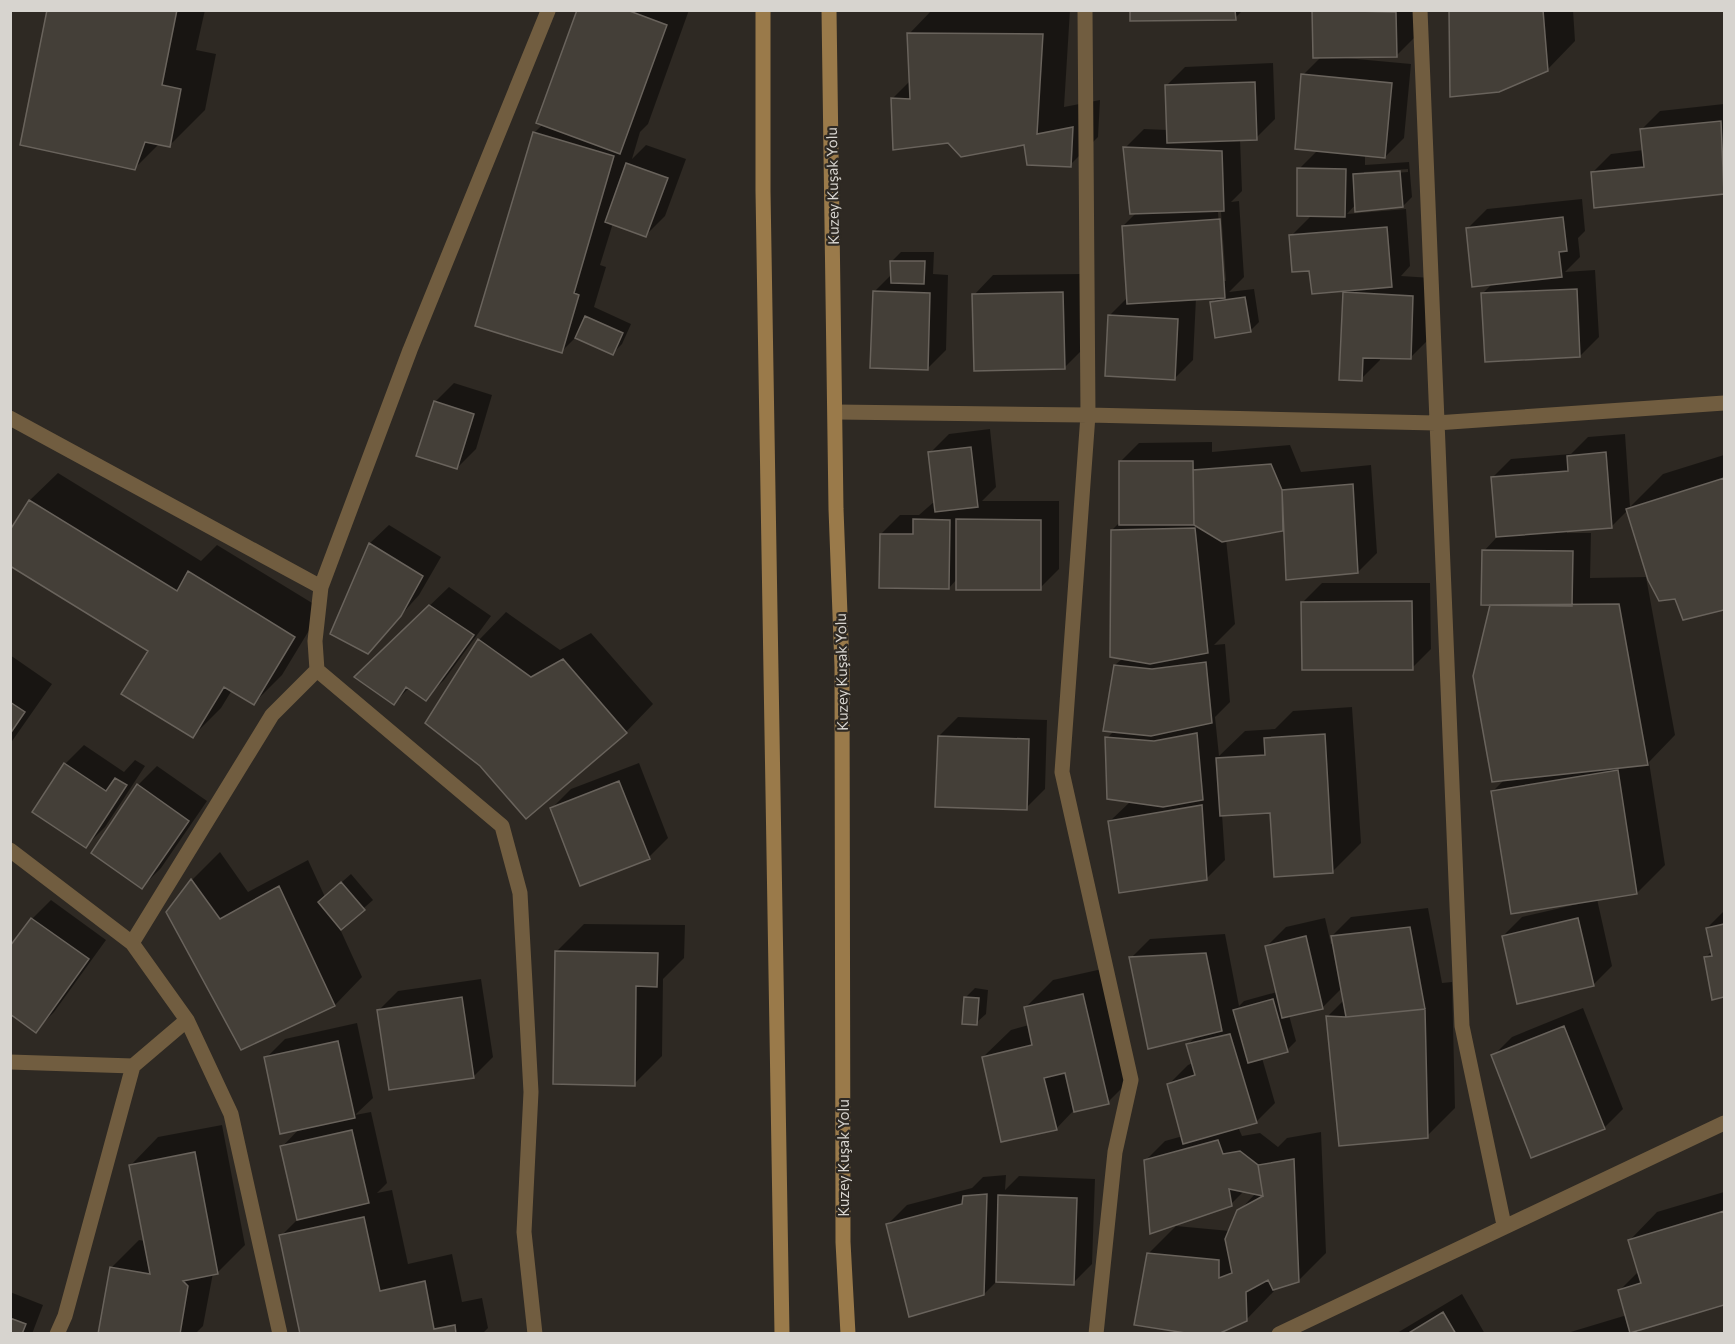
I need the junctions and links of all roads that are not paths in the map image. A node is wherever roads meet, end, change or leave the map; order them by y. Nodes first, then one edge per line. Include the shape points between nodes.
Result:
1 (763, 10) edge
2 (829, 10) edge
3 (1085, 10) edge
4 (1420, 10) edge
5 (547, 11) edge
6 (1725, 403) edge
7 (836, 412) junction
8 (1088, 415) junction
9 (10, 418) edge
10 (1436, 423) junction
11 (321, 586) junction
12 (317, 670) junction
13 (10, 850) edge
14 (132, 943) junction
15 (187, 1020) junction
16 (10, 1062) edge
17 (133, 1066) junction
18 (1725, 1123) edge
19 (1504, 1225) junction
20 (57, 1334) edge
21 (280, 1334) edge
22 (535, 1334) edge
23 (782, 1334) edge
24 (848, 1334) edge
25 (1096, 1334) edge
26 (1279, 1334) edge

1 - 23 main road
2 - 7 main road, Kuzey Kuşak Yolu
3 - 8 street
4 - 10 street
5 - 11 street via 410,350
6 - 10 street
7 - 8 street
7 - 24 main road, Kuzey Kuşak Yolu via 842,666 843,1242
8 - 10 street
8 - 25 street via 1062,772 1131,1080 1115,1152
9 - 11 street
10 - 19 street via 1462,1026
11 - 12 street via 315,641
12 - 14 street via 272,715
12 - 22 street via 502,826 520,893 531,1092 524,1232
13 - 14 street
14 - 15 street
15 - 17 street
15 - 21 street via 231,1114
16 - 17 street
17 - 20 street
18 - 19 street
19 - 26 street

